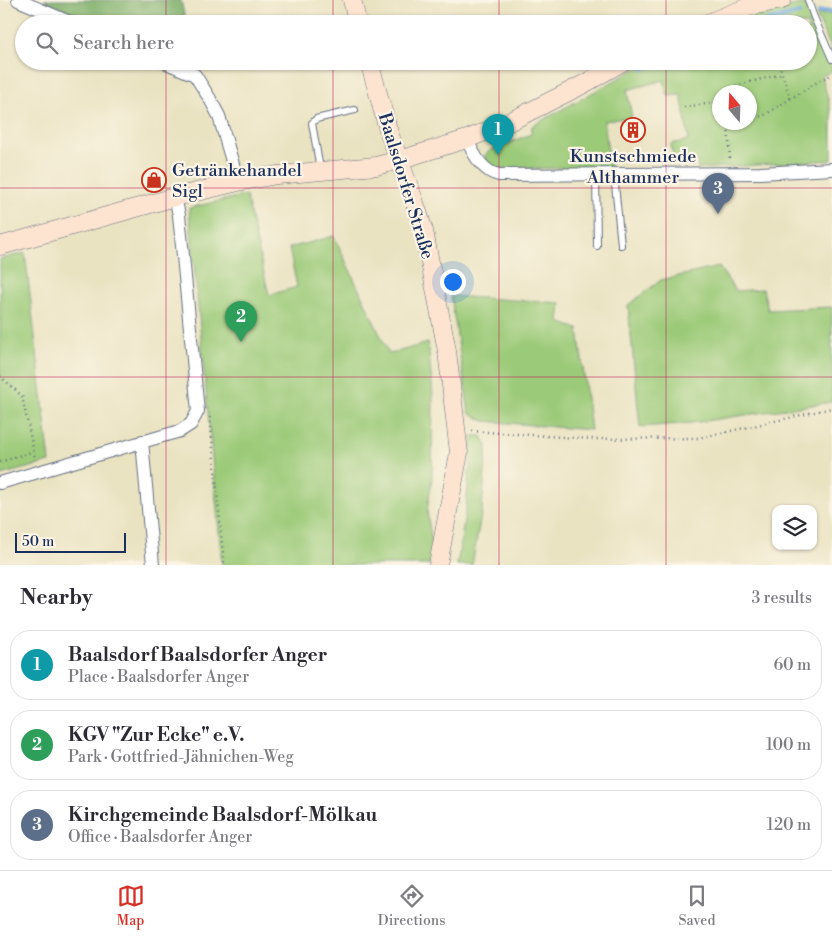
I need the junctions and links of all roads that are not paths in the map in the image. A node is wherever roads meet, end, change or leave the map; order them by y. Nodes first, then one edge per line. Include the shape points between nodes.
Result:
1 (18, 0) edge
2 (352, 0) edge
3 (782, 0) edge
4 (808, 0) edge
5 (53, 15) edge
6 (356, 15) edge
7 (728, 15) edge
8 (813, 15) edge
9 (817, 24) edge
10 (832, 60) edge
11 (183, 70) edge
12 (372, 70) edge
13 (608, 70) edge
14 (355, 110) dead end
15 (467, 139) junction
16 (399, 160) junction
17 (832, 169) edge
18 (321, 171) junction
19 (596, 174) junction
20 (614, 174) junction
21 (238, 182) junction
22 (175, 197) junction
23 (621, 245) dead end
24 (0, 246) edge
25 (597, 246) dead end
26 (142, 441) junction
27 (0, 483) edge
28 (153, 565) edge
29 (438, 565) edge

1 - 5 street
2 - 6 street
3 - 7 street
4 - 8 lane
9 - 10 lane
11 - 21 street via 195,75 219,116
12 - 16 street, Baalsdorfer Straße
13 - 15 street via 533,111
14 - 18 lane via 316,119 312,123
15 - 16 street
15 - 19 street via 484,166 499,175
16 - 18 street via 376,166
16 - 29 street, Baalsdorfer Straße via 426,239 461,430
17 - 20 street
18 - 21 street
19 - 20 street
19 - 25 lane
20 - 23 lane
21 - 22 street
22 - 24 street
22 - 26 street via 180,215 198,411 191,424 180,431
26 - 27 street
26 - 28 street

